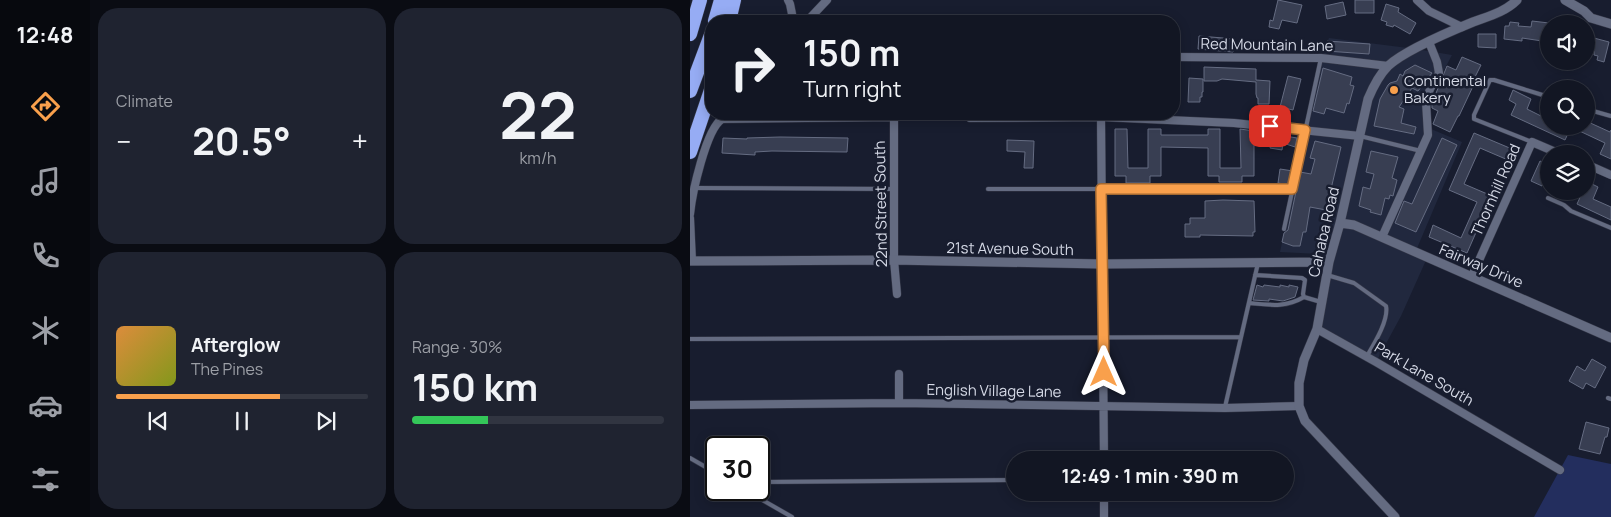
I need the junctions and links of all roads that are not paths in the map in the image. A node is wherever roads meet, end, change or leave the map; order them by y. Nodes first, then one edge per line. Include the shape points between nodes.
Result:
1 (700, 0) edge
2 (721, 0) edge
3 (734, 0) edge
4 (788, 0) edge
5 (827, 0) edge
6 (1417, 0) edge
7 (1517, 0) edge
8 (1566, 0) edge
9 (1576, 4) edge
10 (717, 15) edge
11 (730, 15) edge
12 (792, 15) edge
13 (813, 15) edge
14 (1611, 24) edge
15 (1462, 27) junction
16 (690, 34) edge
17 (1429, 42) junction
18 (705, 51) edge
19 (1180, 58) edge
20 (1321, 58) junction
21 (1388, 66) junction
22 (690, 91) edge
23 (1540, 94) edge
24 (705, 108) edge
25 (1595, 112) edge
26 (1611, 116) edge
27 (1180, 118) edge
28 (720, 120) edge
29 (894, 120) edge
30 (1101, 120) edge
31 (1305, 130) junction
32 (1360, 136) junction
33 (1532, 142) junction
34 (1540, 145) edge
35 (1422, 151) junction
36 (690, 152) edge
37 (1595, 168) edge
38 (1611, 175) edge
39 (694, 188) junction
40 (894, 189) junction
41 (988, 189) dead end
42 (1101, 189) junction
43 (1292, 189) junction
44 (1553, 200) edge
45 (690, 214) edge
46 (690, 218) edge
47 (1340, 222) junction
48 (1611, 228) edge
49 (1284, 229) dead end
50 (1382, 237) junction
51 (894, 260) junction
52 (691, 261) edge
53 (1330, 262) junction
54 (1258, 263) junction
55 (1101, 264) junction
56 (1255, 275) junction
57 (1327, 275) junction
58 (1472, 276) junction
59 (897, 294) dead end
60 (1304, 296) junction
61 (1322, 302) junction
62 (1248, 303) junction
63 (1317, 329) junction
64 (1104, 337) junction
65 (1241, 337) junction
66 (1611, 338) edge
67 (690, 339) edge
68 (1367, 356) junction
69 (899, 374) dead end
70 (899, 404) junction
71 (690, 405) edge
72 (1104, 406) junction
73 (1299, 406) junction
74 (1225, 408) junction
75 (1104, 451) edge
76 (690, 458) edge
77 (705, 467) edge
78 (1560, 470) dead end
79 (1006, 480) edge
80 (770, 482) edge
81 (764, 501) edge
82 (1104, 501) edge
83 (792, 517) edge
84 (1104, 517) edge
85 (1395, 517) edge

1 - 16 highway
2 - 10 highway
3 - 11 highway
4 - 12 street
5 - 13 street
6 - 15 street via 1429,11
7 - 15 street, Cahaba Road via 1509,9
8 - 9 street
9 - 14 street via 1591,18
15 - 17 street, Cahaba Road
17 - 21 street, Cahaba Road
17 - 35 street via 1438,74 1426,102 1428,135
18 - 22 highway
19 - 20 street, Red Mountain Lane
20 - 21 street, Red Mountain Lane
20 - 31 lane
21 - 32 street, Cahaba Road via 1368,99
23 - 33 lane via 1490,80 1474,115 1474,119
24 - 36 highway
25 - 26 lane
27 - 31 street
28 - 39 street via 712,131
29 - 40 street, 22nd Street South
30 - 42 street
31 - 32 street
31 - 43 lane
32 - 35 lane
32 - 47 street, Cahaba Road
33 - 34 street, Thornhill Road
33 - 58 street, Thornhill Road
35 - 50 street
37 - 38 street
39 - 40 lane
39 - 45 street
40 - 51 street, 22nd Street South
41 - 42 lane
42 - 43 lane
42 - 55 street
43 - 49 lane
44 - 48 lane via 1571,212
46 - 52 street
47 - 50 street, Fairway Drive
47 - 53 street, Cahaba Road
50 - 58 street, Fairway Drive
51 - 52 street, 21st Avenue South
51 - 55 street, 21st Avenue South
51 - 59 street, 22nd Street South
53 - 54 street, 21st Avenue South
53 - 57 street, Cahaba Road
54 - 55 street, 21st Avenue South
54 - 56 lane
55 - 64 street
56 - 60 lane via 1302,278 1305,280
56 - 62 lane
57 - 61 street, Cahaba Road
57 - 68 lane via 1354,283 1386,306 1387,312 1377,340
58 - 66 street, Fairway Drive
60 - 61 lane
60 - 62 lane via 1294,303
61 - 63 street, Cahaba Road
62 - 65 lane
63 - 68 street, Park Lane South
63 - 73 street, Cahaba Road via 1304,360 1299,382
64 - 65 lane
64 - 67 lane
64 - 72 street
65 - 74 lane
68 - 78 street, Park Lane South
69 - 70 street
70 - 71 street, English Village Lane
70 - 72 street, English Village Lane
72 - 74 street, English Village Lane
72 - 75 street
73 - 74 street, English Village Lane
73 - 85 street, Cahaba Road via 1305,421
76 - 77 lane
79 - 80 lane
81 - 83 lane
82 - 84 street

